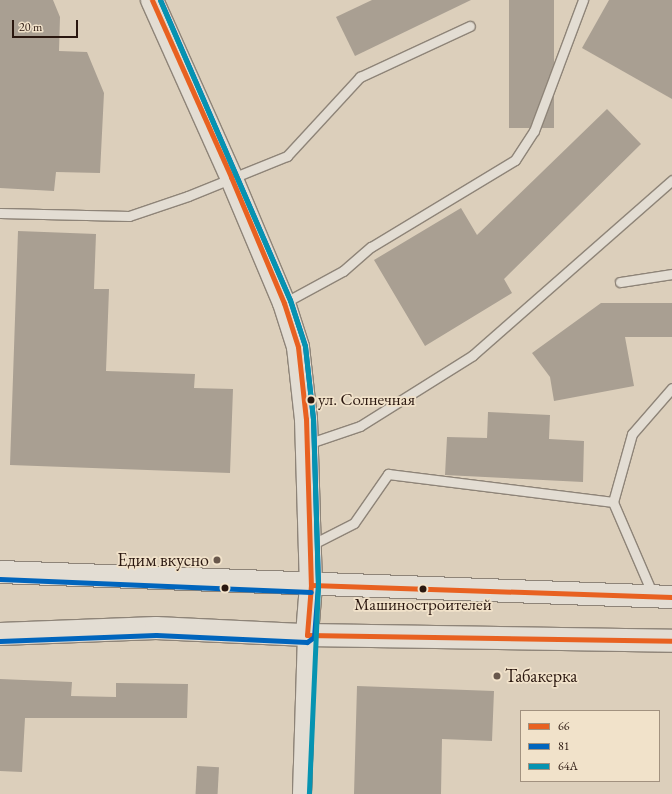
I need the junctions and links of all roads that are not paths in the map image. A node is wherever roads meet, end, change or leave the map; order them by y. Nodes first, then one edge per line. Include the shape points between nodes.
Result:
1 (152, 0) edge
2 (583, 0) edge
3 (470, 26) dead end
4 (231, 177) junction
5 (672, 180) edge
6 (0, 213) edge
7 (672, 274) edge
8 (620, 282) dead end
9 (284, 303) junction
10 (672, 388) edge
11 (307, 444) junction
12 (613, 502) junction
13 (310, 546) junction
14 (0, 572) edge
15 (311, 585) junction
16 (663, 597) edge
17 (0, 634) edge
18 (307, 635) junction
19 (672, 641) edge
20 (302, 794) edge

1 - 4 main road
2 - 9 lane via 534,131 515,160 371,247 319,285
3 - 4 lane via 360,77 287,156
4 - 6 lane via 129,216
4 - 9 main road
5 - 11 lane via 473,355 360,426
7 - 8 lane
9 - 11 main road via 298,347
10 - 12 lane via 632,434
11 - 13 main road
12 - 13 lane via 388,474 354,523
12 - 16 lane
13 - 15 main road
14 - 15 main road
15 - 16 main road
15 - 18 main road
17 - 18 main road via 156,628
18 - 19 main road
18 - 20 street

